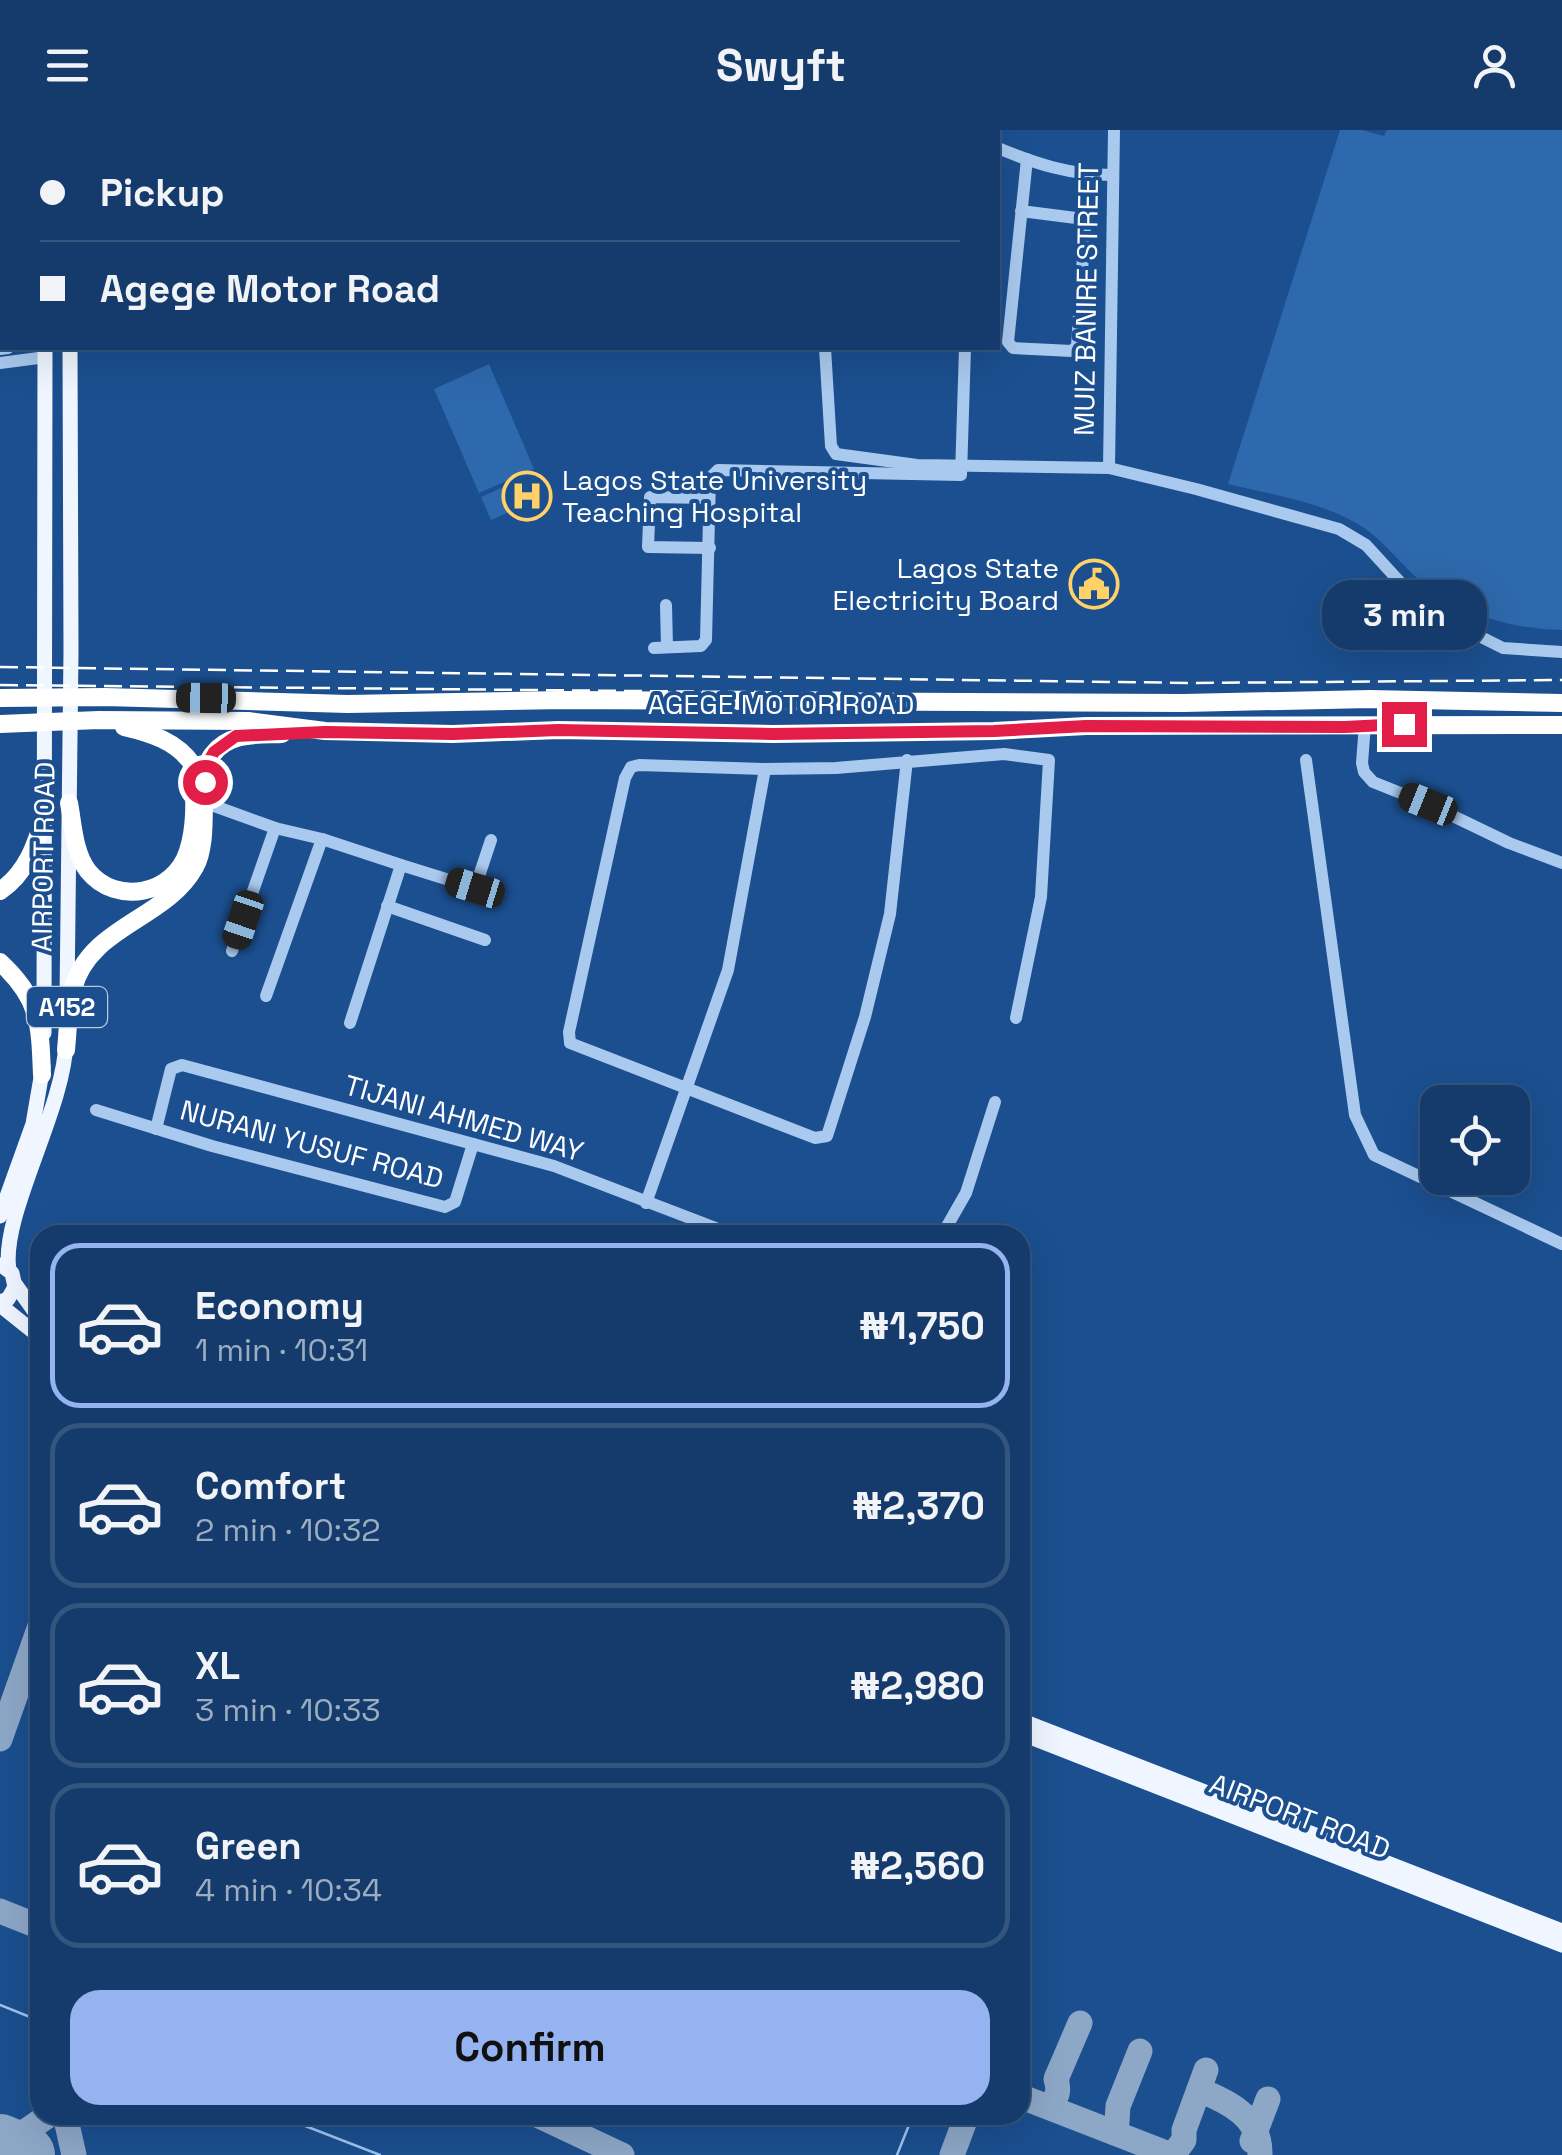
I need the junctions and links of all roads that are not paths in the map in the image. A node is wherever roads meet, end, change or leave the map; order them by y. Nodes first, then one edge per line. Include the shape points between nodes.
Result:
1 (1114, 130) edge
2 (1000, 149) edge
3 (1027, 159) junction
4 (1113, 174) junction
5 (1021, 212) junction
6 (70, 350) edge
7 (825, 350) edge
8 (965, 350) edge
9 (45, 352) edge
10 (0, 363) edge
11 (962, 466) junction
12 (1109, 468) junction
13 (708, 498) junction
14 (710, 548) junction
15 (666, 605) dead end
16 (1562, 652) edge
17 (0, 698) edge
18 (995, 703) junction
19 (1562, 703) edge
20 (100, 720) junction
21 (200, 721) junction
22 (0, 724) edge
23 (1365, 724) junction
24 (1562, 725) edge
25 (994, 731) junction
26 (325, 732) junction
27 (907, 760) junction
28 (1306, 760) dead end
29 (200, 764) junction
30 (765, 769) junction
31 (70, 803) junction
32 (206, 804) junction
33 (46, 812) junction
34 (275, 828) junction
35 (322, 838) junction
36 (491, 840) dead end
37 (1562, 863) edge
38 (401, 865) junction
39 (0, 891) edge
40 (388, 906) junction
41 (485, 940) dead end
42 (232, 951) dead end
43 (0, 962) edge
44 (266, 996) dead end
45 (1016, 1018) dead end
46 (350, 1023) dead end
47 (66, 1050) junction
48 (42, 1075) junction
49 (687, 1088) junction
50 (995, 1102) dead end
51 (96, 1110) dead end
52 (156, 1129) junction
53 (473, 1144) junction
54 (646, 1204) junction
55 (0, 1216) edge
56 (706, 1225) edge
57 (948, 1225) edge
58 (1562, 1244) edge
59 (8, 1273) edge
60 (0, 1303) edge
61 (30, 1305) edge
62 (30, 1328) edge
63 (1030, 1724) edge
64 (1030, 1738) edge
65 (1562, 1931) edge
66 (1562, 1945) edge

1 - 4 street, MUIZ BANIRE STREET
2 - 3 street
3 - 4 street via 1078,175
3 - 5 street
4 - 12 street, MUIZ BANIRE STREET
5 - 5 street via 1008,342 1013,348 1072,351 1085,226 1076,218
6 - 31 main road, AIRPORT ROAD / A152
7 - 11 street, MUIZ BANIRE STREET via 830,446 836,454
8 - 11 street
9 - 10 street
9 - 33 main road, AIRPORT ROAD / A152
11 - 12 street, MUIZ BANIRE STREET
11 - 13 street via 961,475 718,470
12 - 16 street, MUIZ BANIRE STREET via 1339,529 1451,622 1503,648
13 - 14 street
13 - 14 street via 650,497 648,547
14 - 15 street via 701,646 661,647
17 - 18 highway, AGEGE MOTOR ROAD
18 - 19 highway, AGEGE MOTOR ROAD
18 - 25 highway
20 - 21 highway, AGEGE MOTOR ROAD
20 - 22 highway, AGEGE MOTOR ROAD
20 - 29 highway via 152,734
21 - 26 highway, AGEGE MOTOR ROAD
21 - 29 highway
23 - 24 highway, AGEGE MOTOR ROAD
23 - 25 highway, AGEGE MOTOR ROAD
23 - 37 street via 1362,764 1373,782
25 - 26 highway, AGEGE MOTOR ROAD
26 - 29 highway via 236,736
27 - 30 street
27 - 45 street via 1004,754 1049,760 1041,897
27 - 49 street via 890,914 826,1136 814,1138
28 - 58 street via 1355,1115 1374,1155
29 - 31 highway via 188,854 150,890 124,894 85,868
29 - 32 highway
30 - 49 street via 728,970
30 - 49 street via 640,765 626,778 570,1043
31 - 47 main road, AIRPORT ROAD / A152
32 - 34 street
32 - 47 highway via 196,866 158,906 98,946 84,966 73,987
33 - 39 highway via 32,855
33 - 48 main road, AIRPORT ROAD / A152
34 - 35 street
34 - 42 street
35 - 38 street
35 - 44 street
36 - 38 street via 475,888
38 - 40 street
40 - 41 street
40 - 46 street
43 - 48 highway via 32,1001
47 - 59 main road, AIRPORT ROAD / A152 via 6,1239
48 - 55 main road, AIRPORT ROAD / A152 via 33,1124
49 - 54 street
50 - 57 street via 966,1193
51 - 52 street, NURANI YUSUF ROAD
52 - 53 street, NURANI YUSUF ROAD via 445,1207 455,1202
52 - 53 street, TIJANI AHMED WAY via 176,1065
53 - 54 street, TIJANI AHMED WAY via 554,1166
54 - 56 street, TIJANI AHMED WAY
59 - 60 main road via 12,1294
59 - 61 main road
60 - 62 main road
63 - 65 main road, AIRPORT ROAD
64 - 66 main road, AIRPORT ROAD

